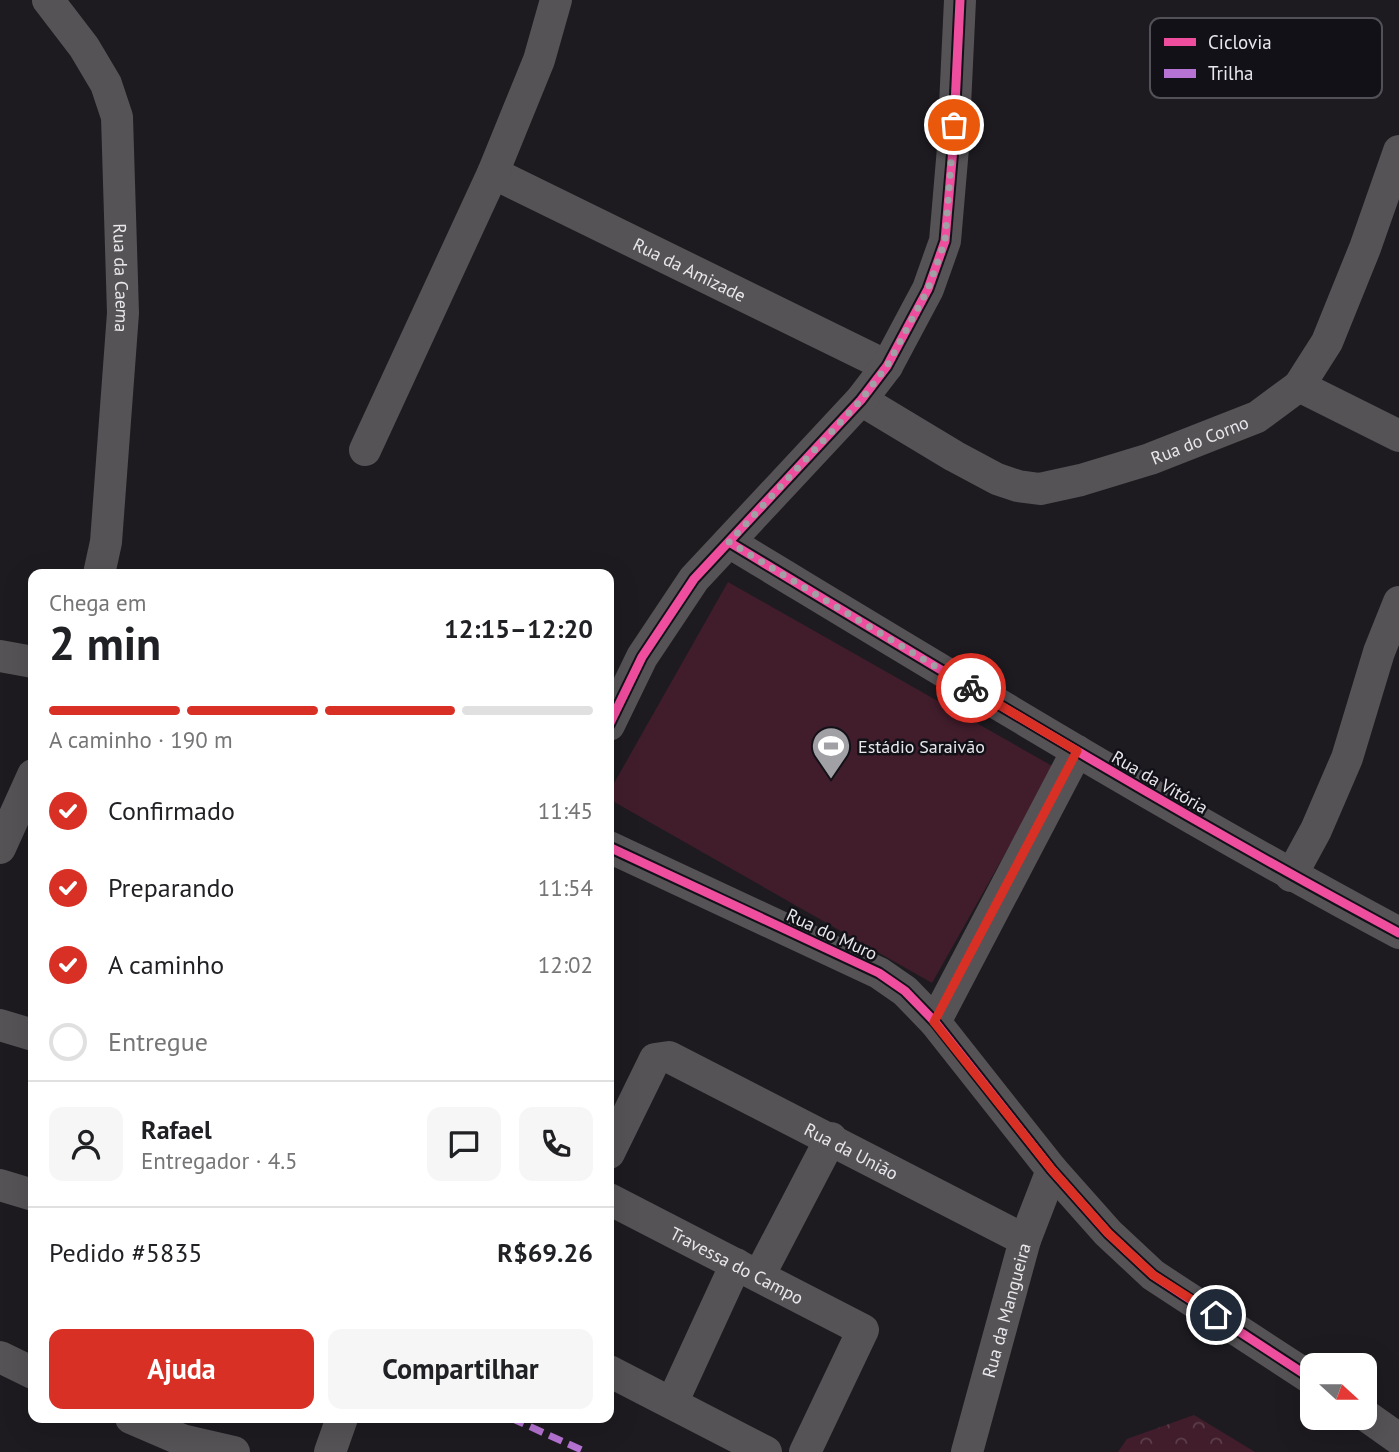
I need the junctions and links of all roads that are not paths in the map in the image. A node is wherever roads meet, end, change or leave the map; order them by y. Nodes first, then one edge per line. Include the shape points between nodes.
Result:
1 (47, 0) edge
2 (556, 0) edge
3 (960, 0) edge
4 (1399, 151) edge
5 (493, 173) junction
6 (887, 366) junction
7 (1299, 386) junction
8 (861, 400) junction
9 (1399, 436) edge
10 (365, 450) dead end
11 (729, 542) junction
12 (100, 569) edge
13 (1399, 602) edge
14 (0, 656) edge
15 (28, 661) edge
16 (614, 715) edge
17 (1077, 751) junction
18 (28, 786) edge
19 (0, 848) edge
20 (614, 849) edge
21 (1291, 876) junction
22 (1399, 933) edge
23 (934, 1022) junction
24 (0, 1025) edge
25 (28, 1033) edge
26 (831, 1138) junction
27 (614, 1143) edge
28 (1052, 1170) junction
29 (0, 1185) edge
30 (28, 1193) edge
31 (614, 1202) edge
32 (1025, 1240) junction
33 (748, 1270) junction
34 (0, 1357) edge
35 (28, 1371) edge
36 (1300, 1371) edge
37 (614, 1374) edge
38 (672, 1403) junction
39 (156, 1423) edge
40 (340, 1423) edge
41 (1377, 1423) edge
42 (186, 1429) edge
43 (1399, 1438) edge
44 (234, 1452) edge
45 (330, 1452) edge
46 (765, 1452) edge
47 (805, 1452) edge
48 (967, 1452) edge

1 - 12 street, Rua da Caema via 106,83 117,117 123,313
2 - 5 street via 539,60
3 - 6 street via 945,241 928,289
4 - 7 street, Rua do Corno via 1327,342
5 - 6 street, Rua da Amizade
5 - 10 street
6 - 8 street
7 - 8 street, Rua do Corno via 1256,417 1150,460 1040,489 997,479
7 - 9 street
8 - 11 street
11 - 16 street via 694,579 642,657
11 - 17 street, Rua da Vitória
13 - 21 street via 1346,758
14 - 15 street
17 - 21 street, Rua da Vitória
17 - 23 street
18 - 19 street
20 - 23 street, Rua do Muro via 879,973 905,991
21 - 22 street, Rua da Vitória
23 - 28 street, Rua do Muro
24 - 25 street
26 - 27 street, Rua da União via 669,1057 655,1059
26 - 32 street, Rua da União
26 - 33 street
28 - 32 street, Rua da Mangueira
28 - 36 street, Rua do Muro via 1153,1275
29 - 30 street
31 - 33 street, Travessa do Campo
32 - 48 street, Rua da Mangueira
33 - 38 street
33 - 47 street, Travessa do Campo via 863,1330
34 - 35 street
37 - 38 street
38 - 46 street
39 - 42 street
40 - 45 street
41 - 43 street
42 - 44 street

